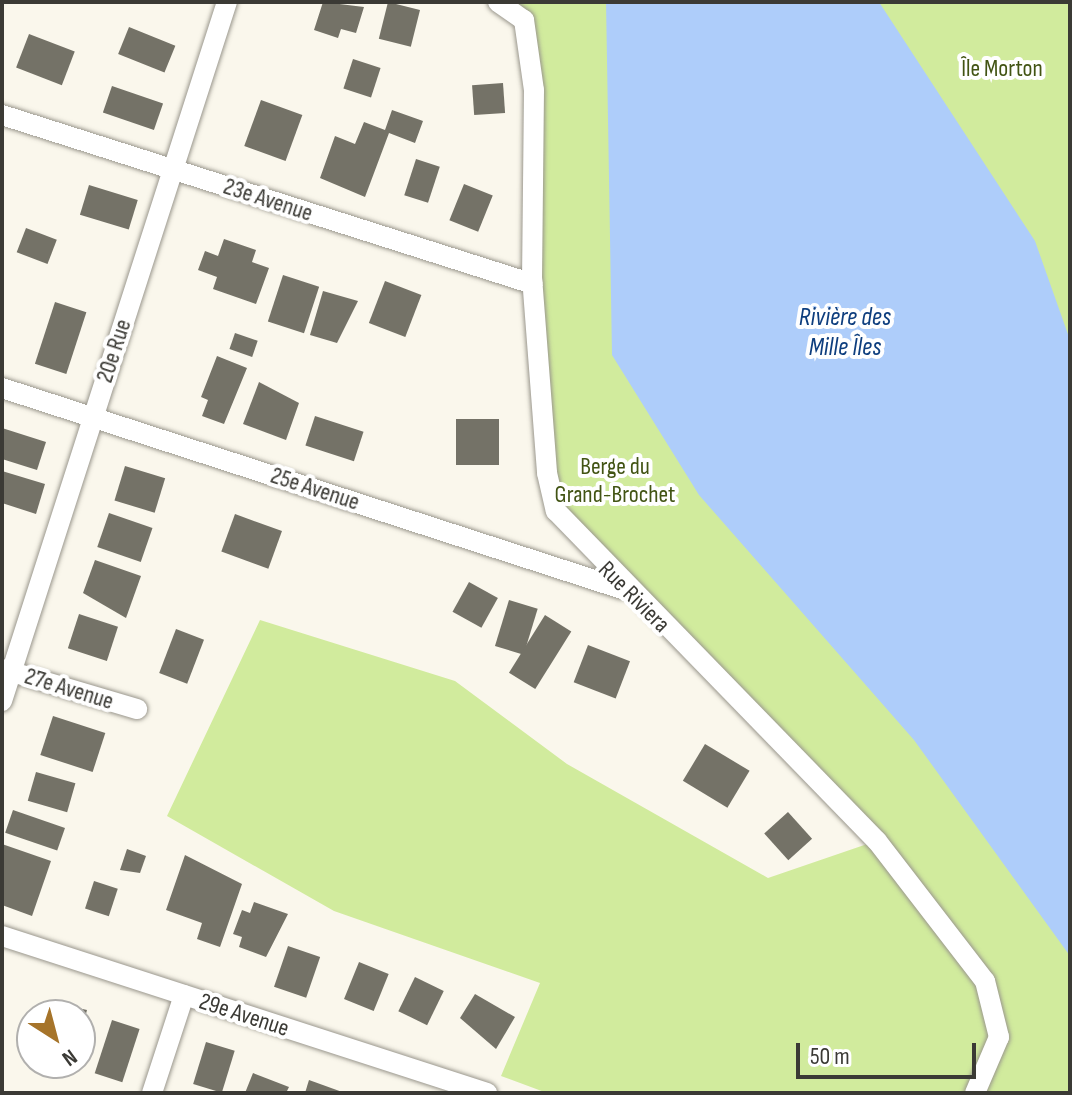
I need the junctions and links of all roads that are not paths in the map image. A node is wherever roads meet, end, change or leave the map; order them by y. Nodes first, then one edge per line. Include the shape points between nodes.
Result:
1 (227, 2) edge
2 (498, 2) edge
3 (2, 115) edge
4 (173, 169) junction
5 (533, 284) junction
6 (2, 388) edge
7 (93, 417) junction
8 (628, 591) junction
9 (7, 670) edge
10 (2, 701) edge
11 (137, 709) dead end
12 (2, 936) edge
13 (184, 995) junction
14 (433, 1085) edge
15 (152, 1093) edge
16 (487, 1093) edge
17 (975, 1093) edge

1 - 4 street, 20e Rue
2 - 5 street, Rue Riviera via 524,20 534,90
3 - 4 street, 23e Avenue
4 - 5 street, 23e Avenue
4 - 7 street, 20e Rue
5 - 8 street, Rue Riviera via 547,473 556,511
6 - 7 street, 25e Avenue
7 - 8 street, 25e Avenue
7 - 9 street, 20e Rue
8 - 17 street, Rue Riviera via 877,841 985,981 999,1037
9 - 10 street, 20e Rue
9 - 11 street, 27e Avenue
12 - 13 street, 29e Avenue
13 - 14 street, 29e Avenue
13 - 15 street
14 - 16 street, 29e Avenue

